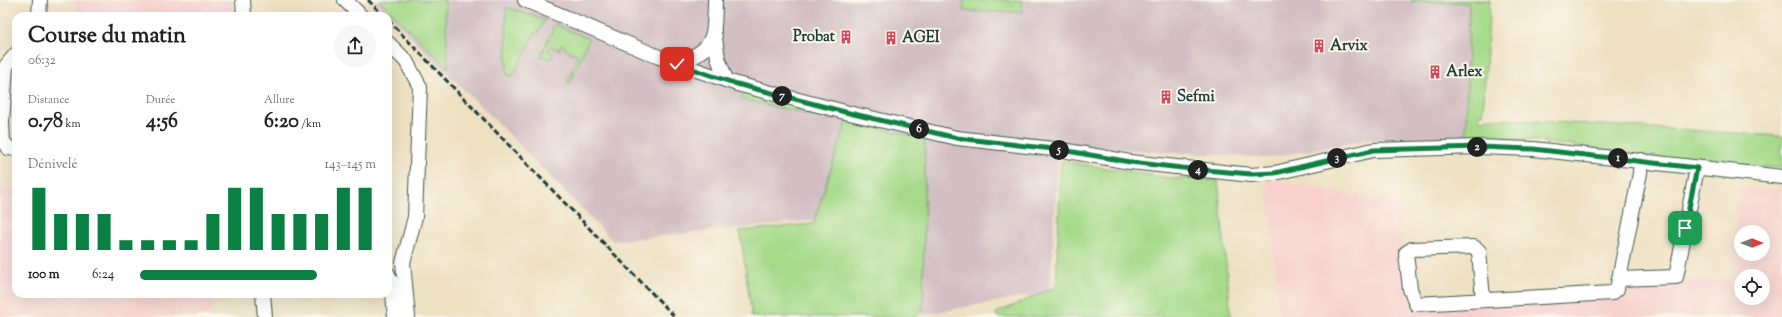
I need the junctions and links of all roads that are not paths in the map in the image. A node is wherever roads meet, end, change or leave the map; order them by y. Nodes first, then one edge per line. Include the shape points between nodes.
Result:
1 (40, 0) edge
2 (243, 0) edge
3 (345, 0) edge
4 (525, 0) edge
5 (715, 0) edge
6 (39, 12) edge
7 (244, 12) edge
8 (357, 12) edge
9 (714, 32) junction
10 (392, 47) edge
11 (12, 59) edge
12 (677, 64) junction
13 (726, 80) junction
14 (12, 148) edge
15 (1641, 160) junction
16 (1697, 168) junction
17 (1782, 177) edge
18 (1619, 279) junction
19 (392, 282) edge
20 (263, 298) edge
21 (1483, 300) junction
22 (265, 317) edge
23 (394, 317) edge
24 (408, 317) edge

1 - 6 street
2 - 7 street
3 - 8 street
4 - 12 street
5 - 9 street
9 - 12 street via 707,48 694,58
9 - 13 street via 718,58
10 - 24 street via 406,61 420,87 415,218 403,263
11 - 14 street via 6,66 2,122 3,141 8,148
12 - 13 street
13 - 15 street via 845,112 957,138 1062,150 1130,162 1236,173 1275,173 1373,150 1479,147 1533,149
15 - 16 street
15 - 18 street
16 - 17 street
16 - 18 street via 1676,277
18 - 21 street via 1617,289 1612,293
19 - 23 street
20 - 22 street
21 - 21 street via 1416,304 1410,289 1406,253 1412,249 1474,247 1479,252

